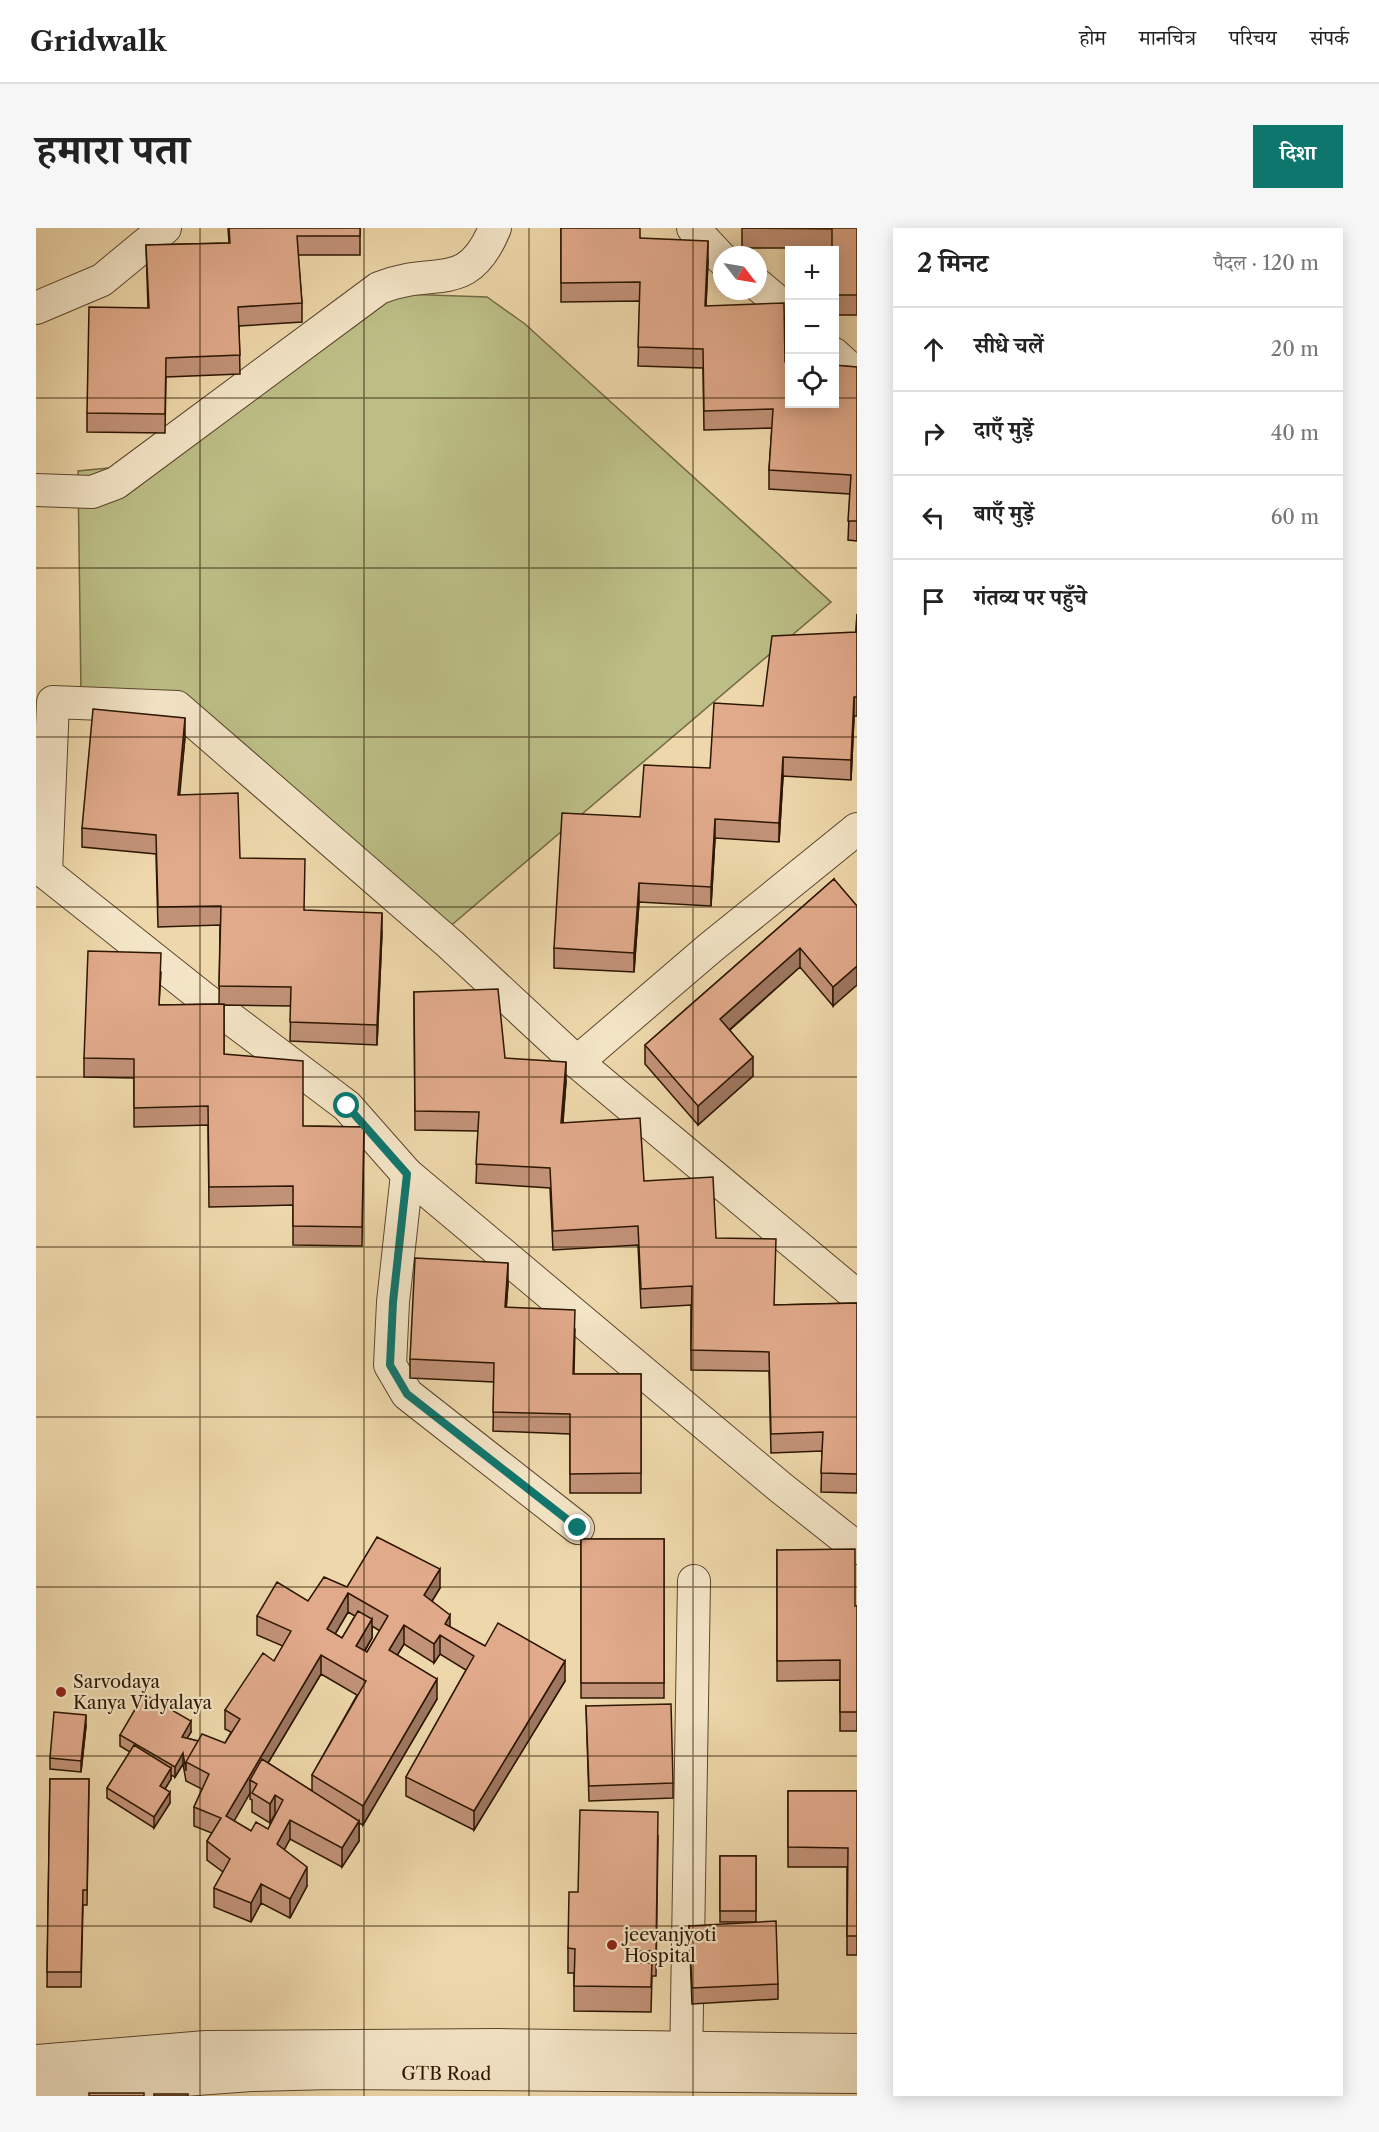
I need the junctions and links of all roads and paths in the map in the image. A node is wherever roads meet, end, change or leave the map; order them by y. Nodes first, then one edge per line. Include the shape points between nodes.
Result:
1 (165, 228) edge
2 (495, 228) edge
3 (693, 228) edge
4 (713, 249) edge
5 (767, 293) edge
6 (36, 308) edge
7 (785, 309) edge
8 (839, 359) edge
9 (857, 375) edge
10 (36, 490) edge
11 (857, 829) edge
12 (41, 869) edge
13 (577, 1062) junction
14 (407, 1174) junction
15 (857, 1296) edge
16 (578, 1528) dead end
17 (857, 1548) edge
18 (694, 1581) dead end
19 (857, 2050) edge
20 (686, 2060) junction
21 (36, 2061) edge
22 (251, 2072) edge
23 (803, 2074) edge
24 (857, 2077) edge
25 (36, 2091) edge

1 - 6 street via 102,280
2 - 10 street via 472,266 458,274 407,279 379,288 117,483 93,492
3 - 4 street
5 - 7 street
8 - 9 street
11 - 13 street
12 - 13 street via 53,702 177,707 442,937
12 - 14 street via 347,1106
13 - 15 street
14 - 16 street via 390,1365 407,1394
14 - 17 street
18 - 20 street
19 - 23 street, GTB Road
20 - 22 street, GTB Road via 461,2072
20 - 23 street, GTB Road
21 - 22 street, GTB Road via 206,2047
22 - 25 street, GTB Road
23 - 24 street, GTB Road

